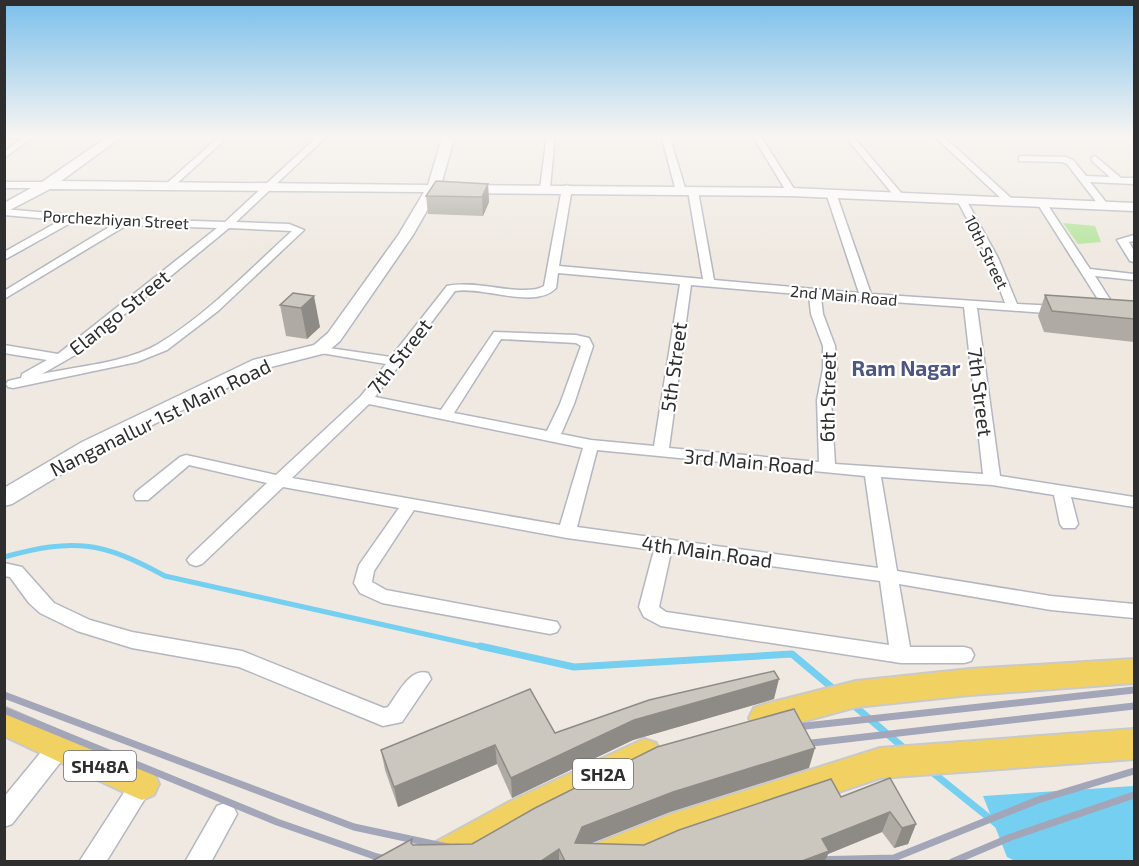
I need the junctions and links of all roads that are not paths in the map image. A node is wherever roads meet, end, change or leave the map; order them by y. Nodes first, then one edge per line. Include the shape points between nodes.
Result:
1 (61, 175) edge
2 (181, 175) edge
3 (283, 175) edge
4 (437, 175) edge
5 (546, 175) edge
6 (681, 175) edge
7 (781, 175) edge
8 (882, 175) edge
9 (981, 175) edge
10 (1082, 175) edge
11 (1113, 175) edge
12 (1085, 179) junction
13 (1119, 181) junction
14 (1134, 182) edge
15 (4, 184) edge
16 (47, 185) junction
17 (169, 186) junction
18 (272, 186) junction
19 (434, 187) junction
20 (545, 188) junction
21 (567, 188) junction
22 (687, 191) junction
23 (791, 192) junction
24 (831, 193) junction
25 (899, 196) junction
26 (960, 198) junction
27 (1008, 200) junction
28 (1042, 203) junction
29 (1104, 206) junction
30 (1134, 207) edge
31 (4, 210) edge
32 (72, 218) junction
33 (126, 221) junction
34 (227, 225) junction
35 (1134, 238) edge
36 (4, 257) edge
37 (1134, 260) edge
38 (554, 269) junction
39 (1086, 272) junction
40 (1134, 278) edge
41 (686, 280) junction
42 (709, 282) junction
43 (815, 293) junction
44 (4, 296) edge
45 (866, 297) junction
46 (970, 304) junction
47 (1012, 306) junction
48 (1068, 311) edge
49 (1113, 315) edge
50 (320, 348) junction
51 (4, 349) edge
52 (60, 358) junction
53 (396, 362) junction
54 (9, 387) edge
55 (366, 399) junction
56 (445, 415) junction
57 (552, 437) junction
58 (591, 445) junction
59 (661, 453) junction
60 (827, 468) junction
61 (872, 472) junction
62 (992, 480) junction
63 (280, 481) junction
64 (1061, 491) junction
65 (142, 496) dead end
66 (4, 499) edge
67 (1134, 502) edge
68 (410, 504) junction
69 (1069, 524) dead end
70 (567, 532) junction
71 (664, 545) junction
72 (196, 561) dead end
73 (4, 569) edge
74 (888, 576) junction
75 (1134, 611) edge
76 (550, 627) dead end
77 (901, 655) junction
78 (964, 656) dead end
79 (1134, 671) edge
80 (421, 679) dead end
81 (4, 721) edge
82 (736, 726) edge
83 (1134, 744) edge
84 (669, 746) edge
85 (59, 747) junction
86 (142, 784) joint
87 (225, 814) dead end
88 (4, 816) edge
89 (91, 861) edge
90 (197, 861) edge
91 (436, 861) edge
92 (596, 861) edge

1 - 16 street
2 - 17 street
3 - 18 street, Elango Street
4 - 19 street, Nanganallur 1st Main Road
5 - 20 street
6 - 22 street
7 - 23 street
8 - 25 street
9 - 27 street
10 - 12 street
11 - 13 street
12 - 13 street
12 - 29 street
13 - 14 street
15 - 16 street
16 - 17 street
16 - 31 street
17 - 18 street
18 - 19 street
18 - 34 street, Elango Street
19 - 20 street
19 - 50 street, Nanganallur 1st Main Road via 385,266 334,337
20 - 21 street
21 - 22 street
21 - 38 street, 7th Street
22 - 23 street
22 - 42 street
23 - 24 street
24 - 25 street
24 - 45 street
25 - 26 street
26 - 27 street
26 - 47 street, 10th Street via 993,258
27 - 28 street
28 - 29 street
28 - 39 street
29 - 30 street
31 - 32 street, Porchezhiyan Street
32 - 33 street, Porchezhiyan Street
32 - 36 street
33 - 34 street, Porchezhiyan Street
33 - 44 street
34 - 52 street, Elango Street
34 - 54 street, Porchezhiyan Street via 299,230 214,308 162,347 132,359
35 - 37 street via 1122,240
38 - 41 street, 2nd Main Road
38 - 53 street, 7th Street via 550,288 541,293 473,285 451,288
39 - 40 street
39 - 49 street
41 - 42 street, 2nd Main Road
41 - 59 street, 5th Street
42 - 43 street, 2nd Main Road
43 - 45 street, 2nd Main Road
43 - 60 street, 6th Street via 817,314 829,346 830,369 824,400
45 - 46 street, 2nd Main Road
46 - 47 street, 2nd Main Road
46 - 62 street, 7th Street
47 - 48 street, 2nd Main Road
50 - 53 street
50 - 66 street, Nanganallur 1st Main Road via 260,364 90,447
51 - 52 street
52 - 54 street, Elango Street
53 - 55 street, 7th Street
55 - 56 street, 3rd Main Road
55 - 63 street, 7th Street
56 - 57 street, 3rd Main Road
56 - 57 street via 498,335 584,341 587,346
57 - 58 street, 3rd Main Road
58 - 59 street, 3rd Main Road
58 - 70 street
59 - 60 street, 3rd Main Road
60 - 61 street, 3rd Main Road
61 - 62 street, 3rd Main Road
61 - 74 street
62 - 64 street, 3rd Main Road
63 - 65 street, 4th Main Road via 186,460
63 - 68 street, 4th Main Road
63 - 72 street, 7th Street
64 - 67 street, 3rd Main Road
64 - 69 street
68 - 70 street, 4th Main Road
68 - 76 street via 365,570 363,583 367,588 382,596
70 - 71 street, 4th Main Road
71 - 74 street, 4th Main Road
71 - 77 street via 648,608 661,619
73 - 80 street via 16,572 47,608 84,626 132,640 242,659 383,717 394,716
74 - 75 street, 4th Main Road via 1051,603
74 - 77 street
77 - 78 street
79 - 82 main road via 856,694
81 - 85 main road, SH48A
83 - 92 main road via 880,763 671,831
84 - 91 main road, SH2A via 646,753 522,814
85 - 86 main road, SH48A
85 - 88 street
86 - 89 street
87 - 90 street

